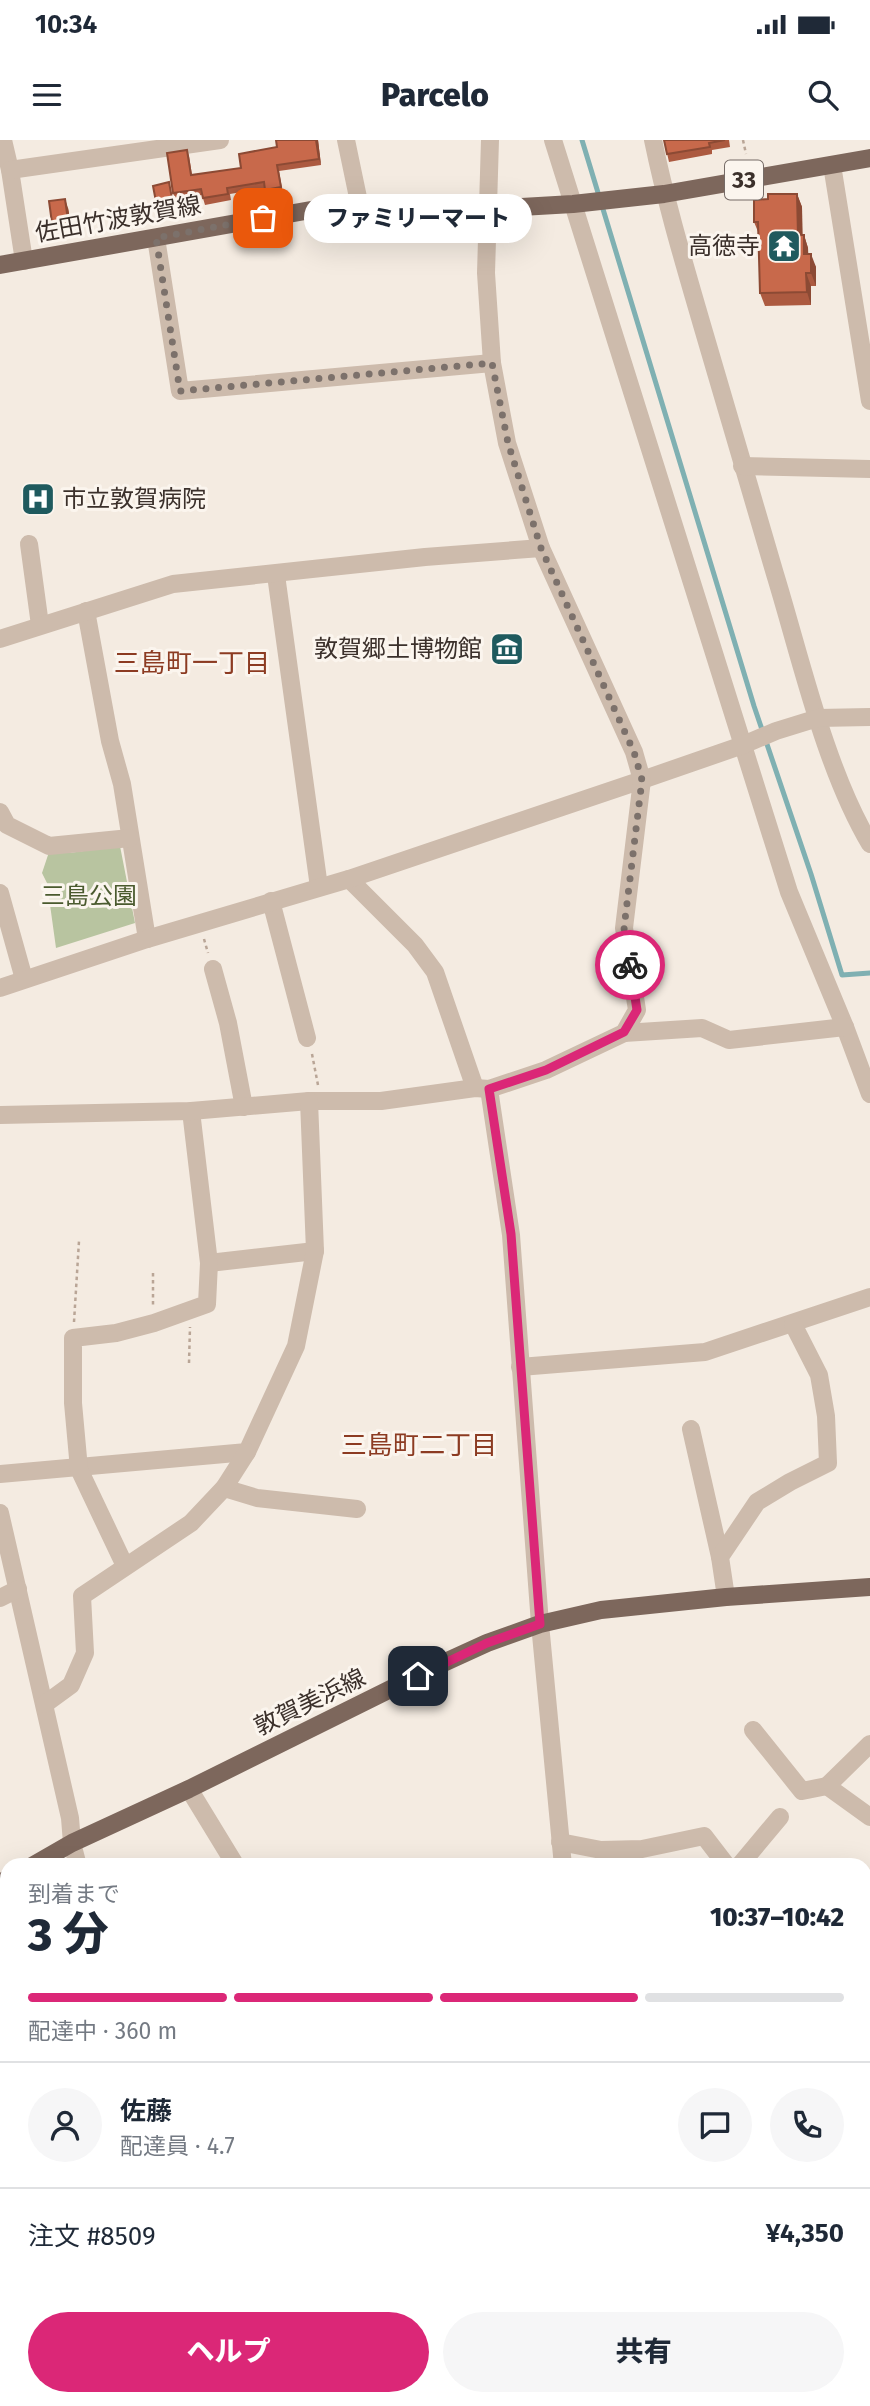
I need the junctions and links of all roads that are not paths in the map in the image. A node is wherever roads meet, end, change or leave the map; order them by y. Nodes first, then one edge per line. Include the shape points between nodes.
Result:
1 (3, 140) edge
2 (219, 140) edge
3 (346, 140) edge
4 (490, 140) edge
5 (553, 140) edge
6 (653, 140) edge
7 (870, 158) edge
8 (832, 165) junction
9 (10, 170) junction
10 (664, 194) junction
11 (581, 203) junction
12 (360, 207) junction
13 (487, 209) junction
14 (156, 238) junction
15 (24, 261) junction
16 (0, 265) edge
17 (492, 363) junction
18 (870, 401) edge
19 (742, 466) junction
20 (870, 469) edge
21 (29, 544) dead end
22 (541, 548) junction
23 (276, 575) junction
24 (86, 611) junction
25 (40, 625) junction
26 (0, 639) edge
27 (870, 717) edge
28 (818, 718) junction
29 (749, 742) junction
30 (642, 780) junction
31 (0, 813) edge
32 (130, 838) junction
33 (870, 844) edge
34 (349, 879) junction
35 (319, 887) junction
36 (0, 893) edge
37 (271, 901) junction
38 (147, 939) junction
39 (213, 969) road end
40 (24, 979) junction
41 (0, 988) edge
42 (845, 1027) junction
43 (624, 1032) junction
44 (307, 1038) road end
45 (482, 1089) junction
46 (870, 1094) edge
47 (314, 1101) junction
48 (244, 1107) junction
49 (191, 1111) junction
50 (0, 1115) edge
51 (315, 1251) junction
52 (209, 1263) junction
53 (870, 1297) edge
54 (793, 1324) junction
55 (520, 1367) junction
56 (691, 1429) dead end
57 (247, 1452) junction
58 (79, 1469) junction
59 (0, 1474) edge
60 (224, 1488) junction
61 (357, 1508) dead end
62 (0, 1513) edge
63 (720, 1557) junction
64 (125, 1566) junction
65 (870, 1587) edge
66 (18, 1589) junction
67 (726, 1597) junction
68 (0, 1598) edge
69 (540, 1624) junction
70 (45, 1704) junction
71 (753, 1730) dead end
72 (870, 1744) edge
73 (827, 1786) junction
74 (189, 1788) junction
75 (780, 1817) dead end
76 (870, 1817) edge
77 (560, 1842) junction
78 (72, 1843) junction
79 (46, 1858) edge
80 (76, 1858) edge
81 (231, 1858) edge
82 (562, 1858) edge
83 (721, 1858) edge
84 (745, 1858) edge

1 - 9 street
2 - 9 street
3 - 12 street
4 - 13 street
5 - 11 street
6 - 10 street
7 - 8 main road, 佐田竹波敦賀線 / 33
8 - 10 main road, 佐田竹波敦賀線 / 33
8 - 18 street
9 - 15 street
10 - 11 main road, 佐田竹波敦賀線 / 33
10 - 19 street
11 - 13 main road, 佐田竹波敦賀線 / 33
11 - 29 street
12 - 13 main road, 佐田竹波敦賀線 / 33
12 - 14 main road, 佐田竹波敦賀線 / 33 via 311,210
13 - 17 street
14 - 15 main road, 佐田竹波敦賀線 / 33
14 - 17 street via 180,391
15 - 16 main road, 佐田竹波敦賀線 / 33
17 - 22 street via 508,443
19 - 20 street
19 - 28 street
21 - 25 street
22 - 23 street
22 - 30 street via 634,752
23 - 24 street via 173,584
23 - 35 street
24 - 25 street
24 - 32 street
25 - 26 street
27 - 28 street
28 - 29 street
28 - 33 street
29 - 30 street
29 - 42 street via 789,892
30 - 34 street
30 - 43 street via 624,928 637,1010
31 - 32 street via 7,825 49,846
32 - 38 street
34 - 35 street
34 - 45 street via 415,945 435,972
35 - 37 street
36 - 40 street
37 - 38 street
37 - 44 street
38 - 40 street
39 - 48 street
40 - 41 street
42 - 43 street via 729,1040 702,1028
42 - 46 street
43 - 45 street via 546,1070
45 - 47 street via 381,1101
45 - 55 street via 511,1234
47 - 48 street
47 - 51 street
48 - 49 street
49 - 50 street
49 - 52 street
51 - 52 street
51 - 57 street via 296,1346
52 - 58 street via 207,1304 116,1334 73,1338
53 - 54 street
54 - 55 street via 705,1352
54 - 63 street via 819,1375 828,1463 757,1502
55 - 69 street
56 - 63 street
57 - 58 street
57 - 60 street
58 - 59 street
58 - 64 street
60 - 61 street via 257,1498
60 - 64 street via 191,1523
62 - 66 street
63 - 67 street
64 - 70 street via 82,1596 85,1653 71,1685
65 - 67 main road, 敦賀美浜線
66 - 68 street
66 - 70 street
67 - 69 main road, 敦賀美浜線 via 601,1610
69 - 74 main road, 敦賀美浜線 via 441,1664
69 - 77 street
70 - 78 street
71 - 73 street via 802,1791
72 - 73 street
73 - 76 street
74 - 78 main road, 敦賀美浜線
74 - 81 street
75 - 84 street
77 - 82 street
77 - 83 street via 601,1850 642,1849 704,1836
78 - 79 main road, 敦賀美浜線
78 - 80 street

